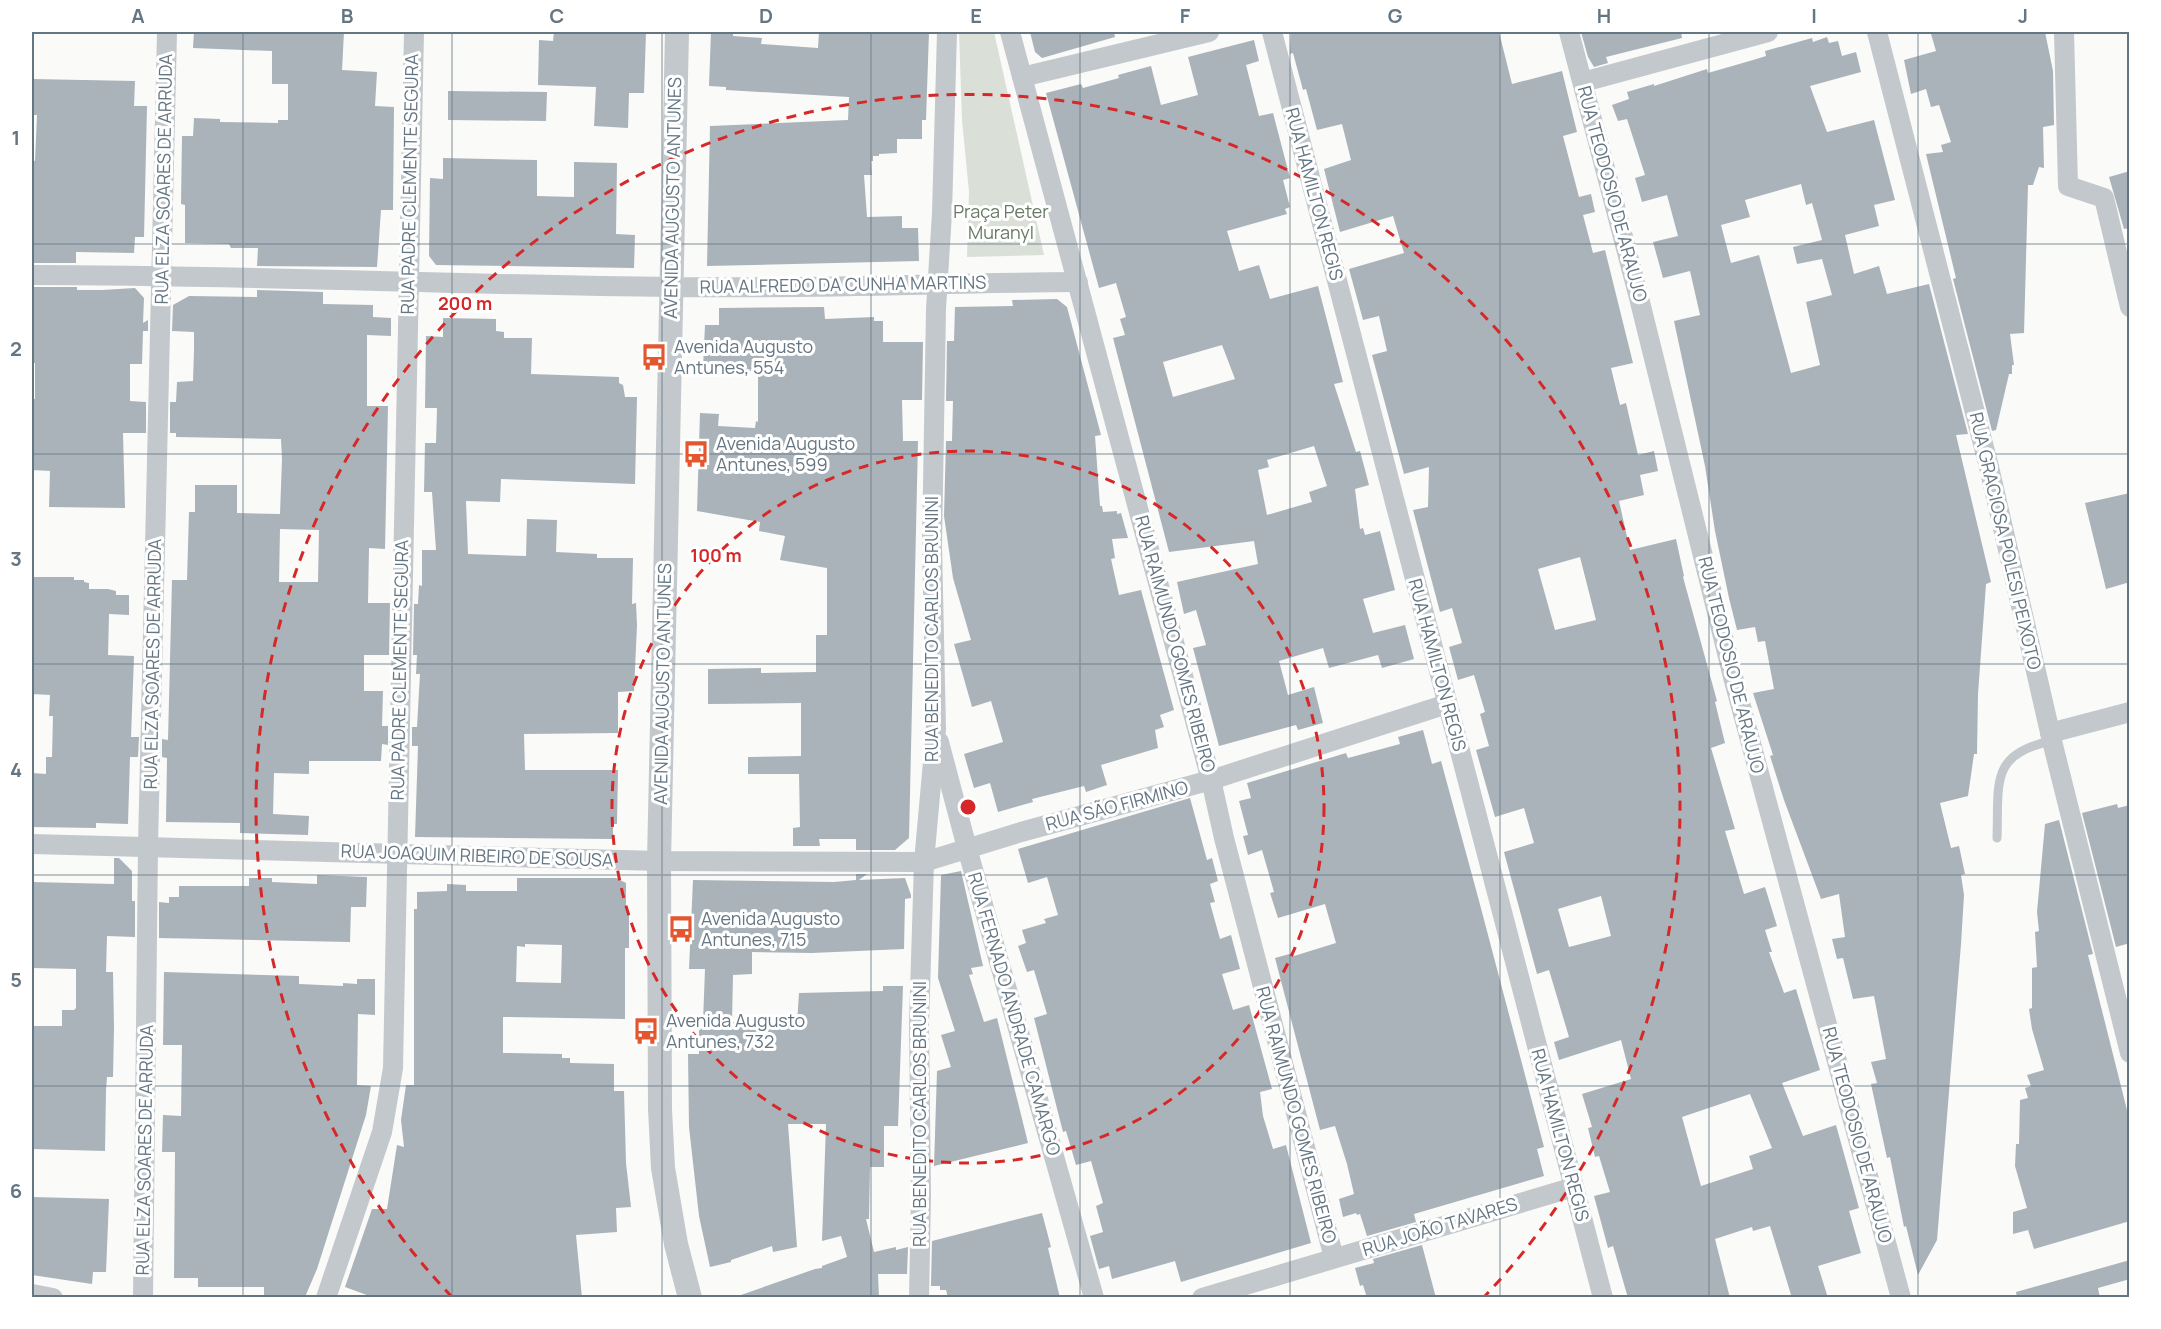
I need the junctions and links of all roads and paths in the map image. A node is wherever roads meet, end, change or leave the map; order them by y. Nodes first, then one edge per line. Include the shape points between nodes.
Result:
1 (167, 32) edge
2 (414, 32) edge
3 (677, 32) edge
4 (946, 32) edge
5 (1010, 32) edge
6 (1209, 32) edge
7 (1272, 32) edge
8 (1569, 32) edge
9 (1767, 32) edge
10 (1877, 32) edge
11 (2064, 32) edge
12 (1022, 77) junction
13 (1583, 82) junction
14 (32, 275) edge
15 (162, 276) junction
16 (1078, 282) junction
17 (408, 283) junction
18 (938, 284) junction
19 (671, 287) junction
20 (2130, 307) edge
21 (1447, 704) junction
22 (2130, 712) edge
23 (936, 729) junction
24 (2051, 737) junction
25 (1212, 780) junction
26 (1997, 838) dead end
27 (32, 844) edge
28 (148, 846) junction
29 (967, 848) junction
30 (396, 853) junction
31 (659, 861) junction
32 (924, 862) junction
33 (2130, 1053) edge
34 (1574, 1187) junction
35 (1334, 1258) junction
36 (32, 1294) edge
37 (53, 1298) edge
38 (143, 1298) edge
39 (326, 1298) edge
40 (690, 1298) edge
41 (919, 1298) edge
42 (1094, 1298) edge
43 (1202, 1298) edge
44 (1603, 1298) edge
45 (1901, 1298) edge

1 - 15 street, RUA ELZA SOARES DE ARRUDA
2 - 17 street, RUA PADRE CLEMENTE SEGURA
3 - 19 street, AVENIDA AUGUSTO ANTUNES
4 - 18 street, RUA BENEDITO CARLOS BRUNINI
5 - 12 street, RUA RAIMUNDO GOMES RIBEIRO
6 - 12 street
7 - 21 street, RUA HAMILTON REGIS
8 - 13 street, RUA TEODOSIO DE ARAUJO
9 - 13 street
10 - 24 street, RUA GRACIOSA POLESI PEIXOTO via 1989,467
11 - 20 street via 2068,186 2104,198
12 - 16 street, RUA RAIMUNDO GOMES RIBEIRO
13 - 45 street, RUA TEODOSIO DE ARAUJO via 1732,676
14 - 15 street, RUA ALFREDO DA CUNHA MARTINS
15 - 17 street, RUA ALFREDO DA CUNHA MARTINS
15 - 28 street, RUA ELZA SOARES DE ARRUDA
16 - 18 street, RUA ALFREDO DA CUNHA MARTINS
16 - 25 street, RUA RAIMUNDO GOMES RIBEIRO
17 - 19 street, RUA ALFREDO DA CUNHA MARTINS
17 - 30 street, RUA PADRE CLEMENTE SEGURA
18 - 19 street, RUA ALFREDO DA CUNHA MARTINS
18 - 23 street, RUA BENEDITO CARLOS BRUNINI via 932,545
19 - 31 street, AVENIDA AUGUSTO ANTUNES
21 - 25 street, RUA SÃO FIRMINO
21 - 34 street, RUA HAMILTON REGIS
22 - 24 street
23 - 29 street, RUA FERNADO ANDRADE CAMARGO
23 - 32 street, RUA BENEDITO CARLOS BRUNINI
24 - 26 lane via 2015,753 2004,765
24 - 33 street, RUA GRACIOSA POLESI PEIXOTO
25 - 29 street, RUA SÃO FIRMINO
25 - 35 street, RUA RAIMUNDO GOMES RIBEIRO
27 - 28 street, RUA JOAQUIM RIBEIRO DE SOUSA
28 - 30 street, RUA JOAQUIM RIBEIRO DE SOUSA
28 - 38 street, RUA ELZA SOARES DE ARRUDA
29 - 32 street, RUA SÃO FIRMINO
29 - 42 street, RUA FERNADO ANDRADE CAMARGO
30 - 31 street, RUA JOAQUIM RIBEIRO DE SOUSA
30 - 39 street, RUA PADRE CLEMENTE SEGURA via 393,1068 382,1132
31 - 32 street, RUA JOAQUIM RIBEIRO DE SOUSA
31 - 40 street, AVENIDA AUGUSTO ANTUNES via 663,1168
32 - 41 street, RUA BENEDITO CARLOS BRUNINI via 919,1024
34 - 35 street, RUA JOÃO TAVARES
34 - 44 street, RUA HAMILTON REGIS
35 - 43 street, RUA JOÃO TAVARES
36 - 37 street

